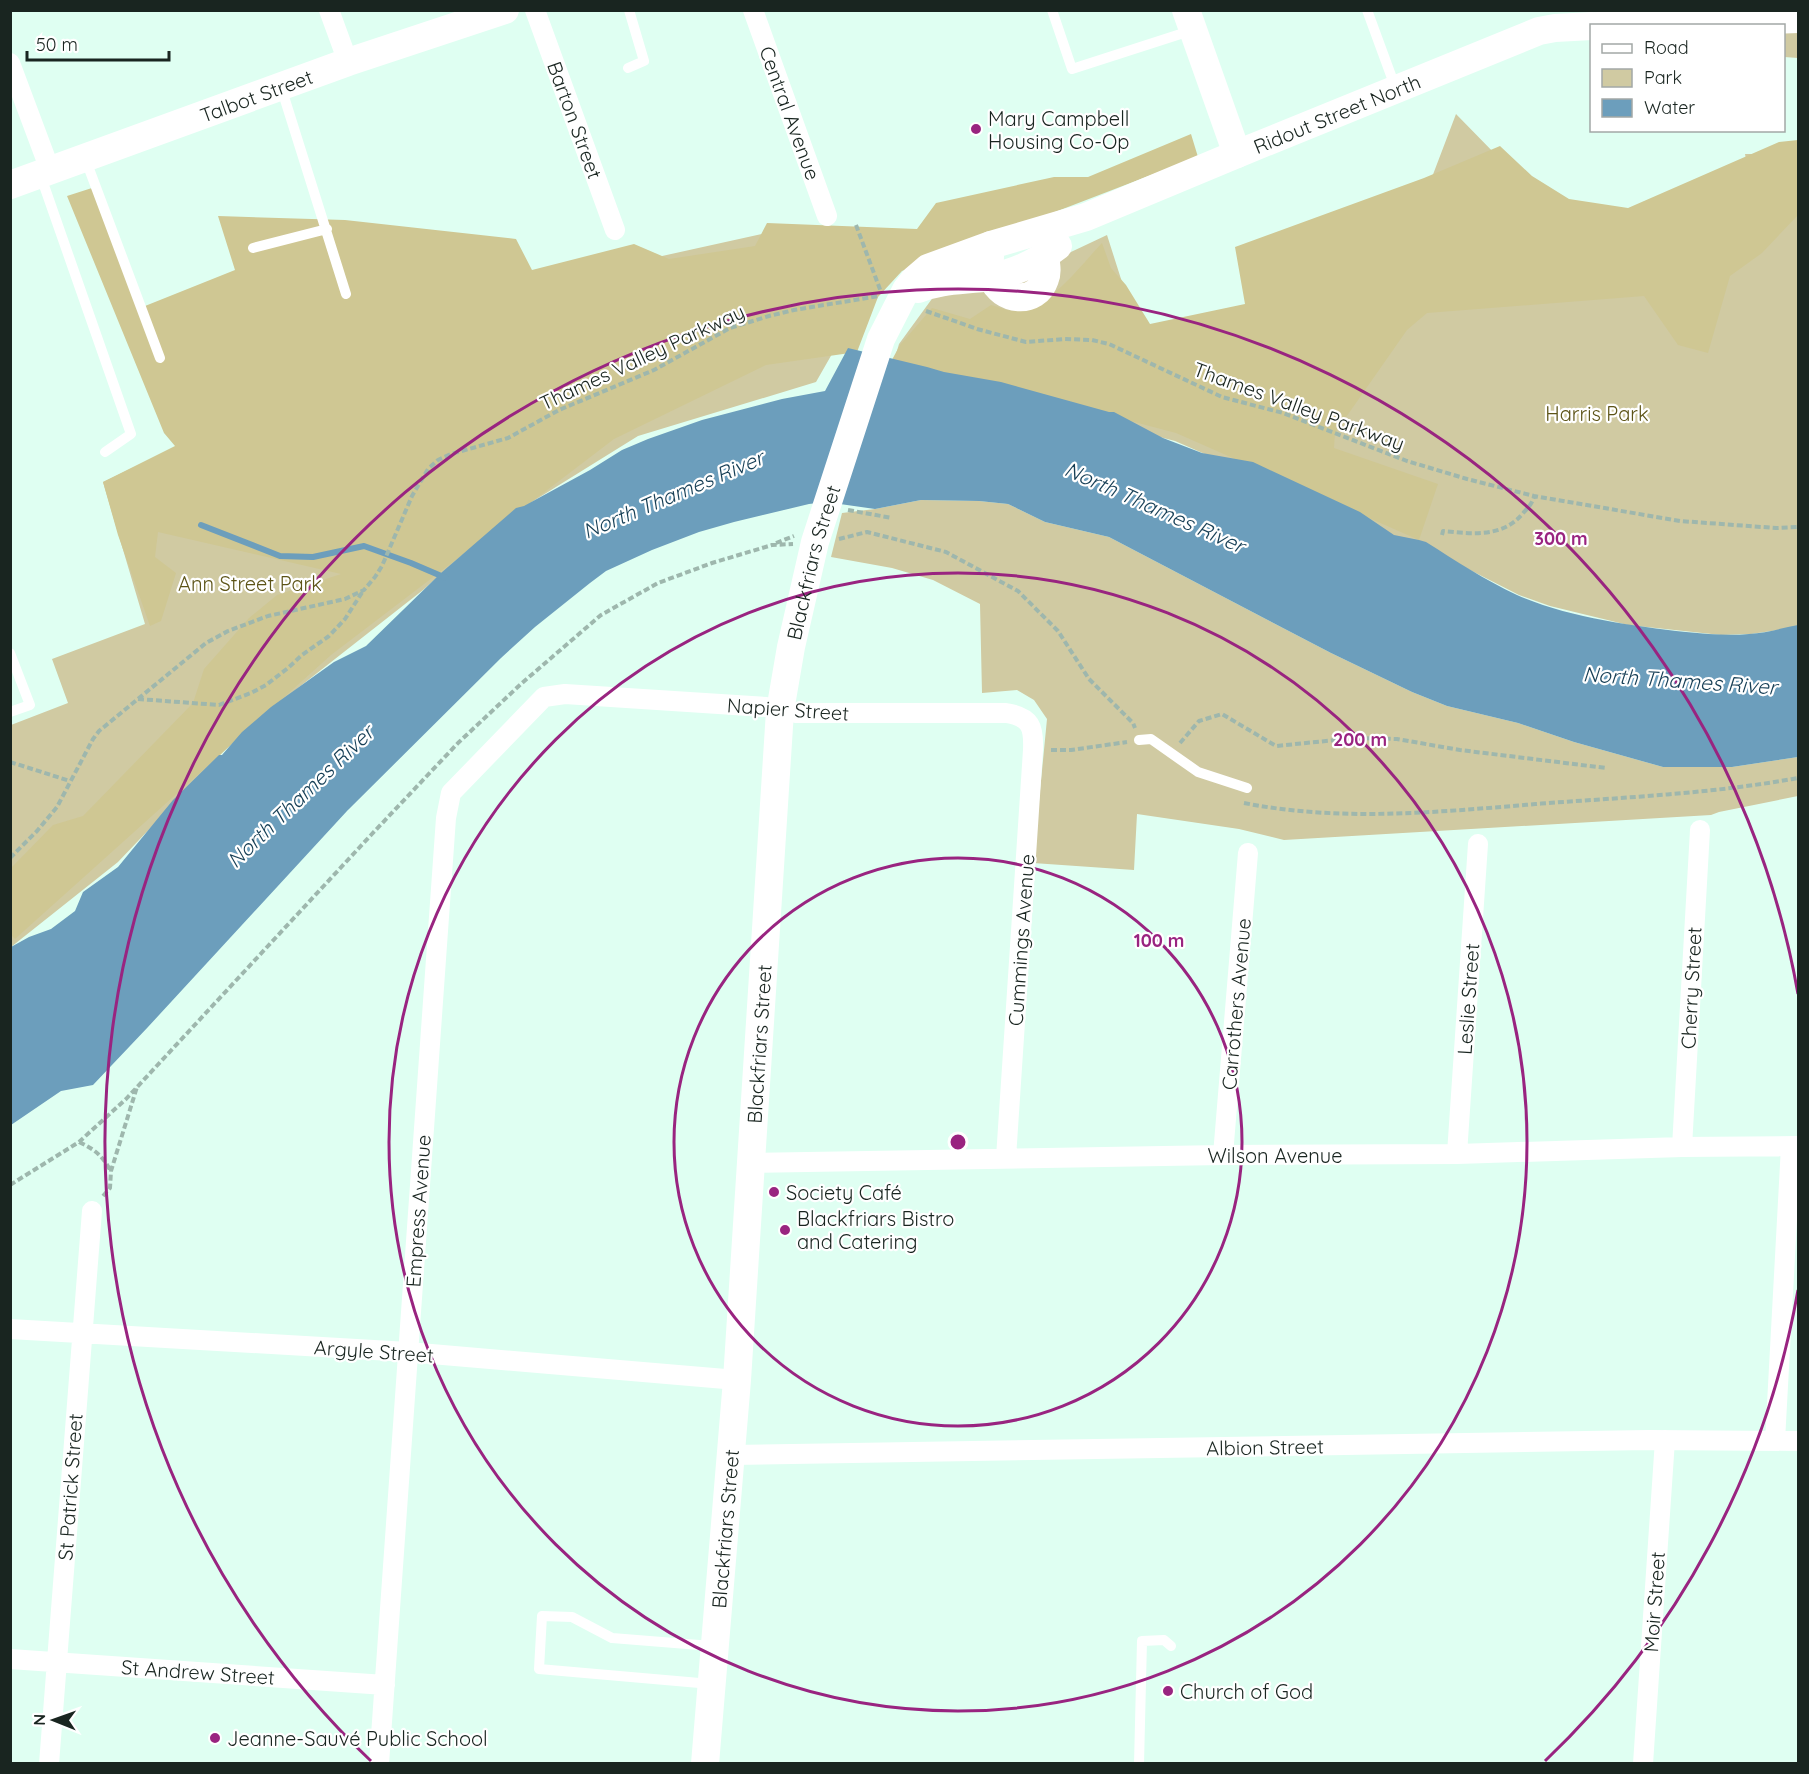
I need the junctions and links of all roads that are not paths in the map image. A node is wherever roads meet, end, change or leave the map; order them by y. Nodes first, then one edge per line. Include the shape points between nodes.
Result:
1 (329, 10) edge
2 (505, 10) edge
3 (535, 10) edge
4 (630, 10) edge
5 (753, 10) edge
6 (1052, 10) edge
7 (1367, 10) edge
8 (1712, 16) edge
9 (1751, 16) edge
10 (1553, 19) edge
11 (1661, 19) edge
12 (1798, 19) edge
13 (1190, 20) edge
14 (1596, 22) edge
15 (348, 62) junction
16 (10, 63) edge
17 (628, 68) dead end
18 (281, 87) junction
19 (1396, 89) junction
20 (1237, 154) junction
21 (85, 158) junction
22 (45, 172) junction
23 (10, 185) edge
24 (827, 216) dead end
25 (1086, 217) junction
26 (327, 230) junction
27 (615, 230) dead end
28 (991, 245) junction
29 (253, 248) dead end
30 (992, 277) junction
31 (346, 294) dead end
32 (896, 298) junction
33 (881, 339) joint
34 (160, 358) dead end
35 (105, 452) dead end
36 (10, 653) edge
37 (544, 697) joint
38 (780, 711) junction
39 (10, 712) edge
40 (1029, 723) joint
41 (1139, 740) road end
42 (1247, 788) dead end
43 (1700, 830) dead end
44 (1478, 844) dead end
45 (1248, 853) dead end
46 (1795, 1146) edge
47 (1682, 1147) junction
48 (1457, 1154) junction
49 (1223, 1155) junction
50 (1006, 1158) junction
51 (751, 1163) junction
52 (92, 1211) road end
53 (10, 1329) edge
54 (82, 1334) junction
55 (408, 1352) junction
56 (737, 1380) junction
57 (1665, 1440) junction
58 (1775, 1441) junction
59 (1798, 1441) edge
60 (732, 1455) junction
61 (716, 1646) junction
62 (1171, 1646) dead end
63 (10, 1659) edge
64 (57, 1662) junction
65 (712, 1684) junction
66 (385, 1685) junction
67 (49, 1764) edge
68 (379, 1764) edge
69 (705, 1764) edge
70 (1139, 1764) edge
71 (1643, 1764) edge

1 - 15 street
2 - 15 street, Talbot Street
3 - 27 street, Barton Street
4 - 17 lane via 644,61
5 - 24 street, Central Avenue
6 - 13 lane via 1072,69
7 - 19 lane
8 - 9 street, Ridout Street North
8 - 11 street, Ridout Street North
9 - 12 street, Ridout Street North
10 - 14 street, Ridout Street North
10 - 19 street, Ridout Street North via 1539,31
11 - 14 street, Ridout Street North
13 - 20 street
15 - 18 street, Talbot Street
16 - 22 street
18 - 21 street, Talbot Street
18 - 26 lane
19 - 20 street, Ridout Street North
20 - 25 street, Ridout Street North
21 - 22 street, Talbot Street
21 - 34 lane
22 - 23 street, Talbot Street
22 - 35 lane via 131,434
25 - 28 street, Ridout Street North
25 - 30 street, Ridout Street North via 1045,256 1045,280 1030,296 1011,297
26 - 29 lane
26 - 31 lane
28 - 30 street
28 - 32 street, Ridout Street North via 928,268
30 - 32 street via 931,284
32 - 33 street, Ridout Street North
33 - 38 street, Blackfriars Street via 819,531
36 - 39 lane via 30,705
37 - 38 street, Napier Street via 566,694
37 - 55 street, Empress Avenue via 451,793 446,818
38 - 40 street, Napier Street via 1006,713
38 - 51 street, Blackfriars Street
40 - 50 street, Cummings Avenue via 1034,735
41 - 42 lane via 1151,739 1198,771
43 - 47 street, Cherry Street
44 - 48 street, Leslie Street
45 - 49 street, Carrothers Avenue
46 - 47 street, Wilson Avenue
46 - 58 street
47 - 48 street, Wilson Avenue
48 - 49 street, Wilson Avenue
49 - 50 street, Wilson Avenue
50 - 51 street, Wilson Avenue
51 - 56 street, Blackfriars Street
52 - 54 street, St Patrick Street
53 - 54 street, Argyle Street
54 - 55 street, Argyle Street
54 - 64 street, St Patrick Street
55 - 56 street, Argyle Street
55 - 66 street, Empress Avenue
56 - 60 street, Blackfriars Street
57 - 58 street, Albion Street
57 - 60 street, Albion Street
57 - 71 street, Moir Street
58 - 59 street, Albion Street
60 - 61 street, Blackfriars Street
61 - 65 street, Blackfriars Street
61 - 65 lane via 612,1638 572,1617 542,1616 539,1669
62 - 70 lane via 1164,1640 1142,1641
63 - 64 street, St Andrew Street
64 - 66 street, St Andrew Street
64 - 67 street, St Patrick Street
65 - 69 street, Blackfriars Street
66 - 68 street, Empress Avenue

